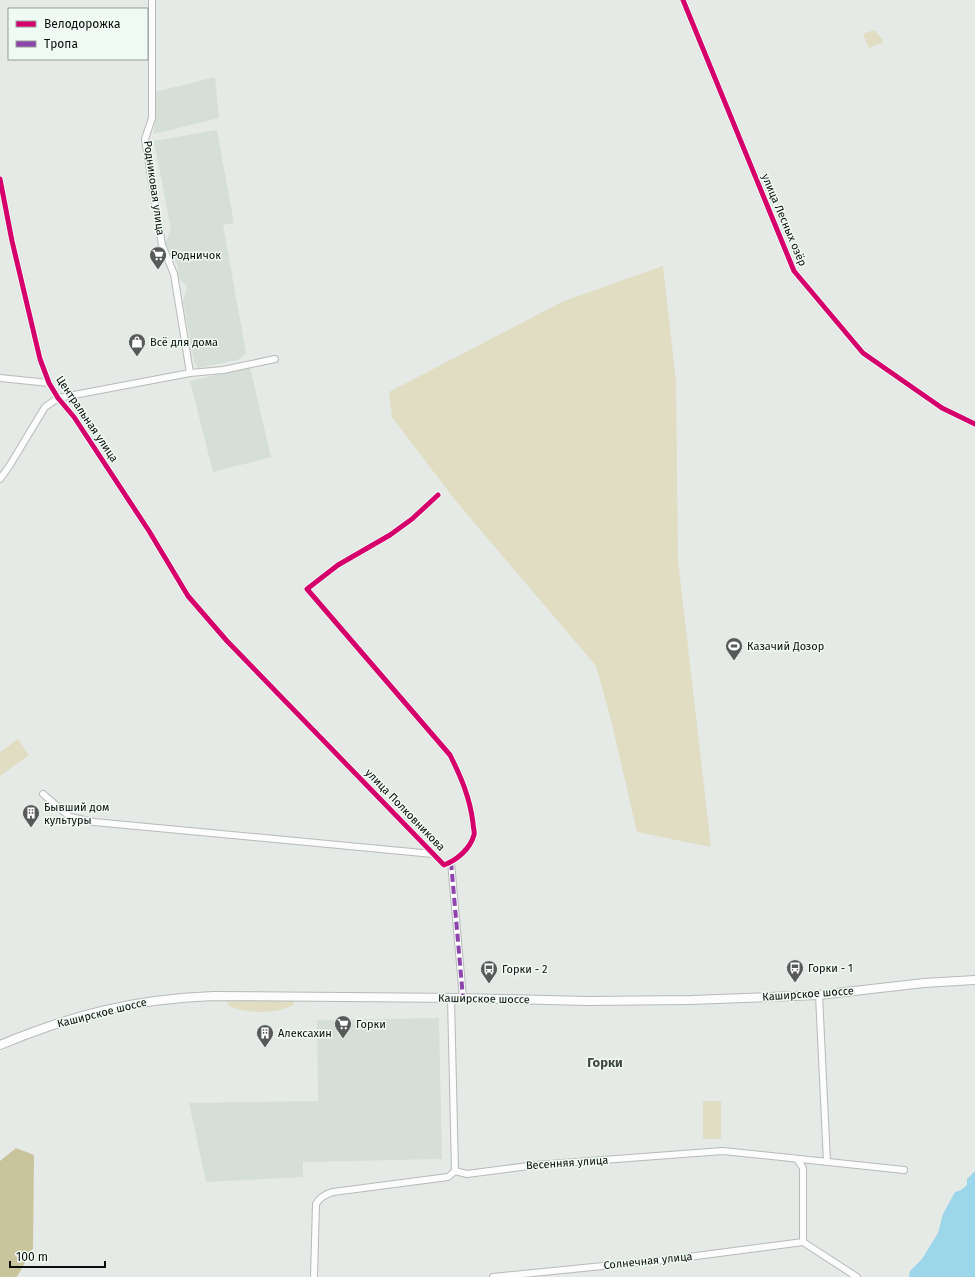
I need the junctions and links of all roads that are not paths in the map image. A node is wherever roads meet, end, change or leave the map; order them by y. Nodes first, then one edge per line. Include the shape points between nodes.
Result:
1 (152, 0) edge
2 (683, 0) edge
3 (0, 180) edge
4 (275, 359) dead end
5 (190, 373) junction
6 (0, 378) edge
7 (49, 383) junction
8 (58, 398) junction
9 (975, 424) edge
10 (0, 479) edge
11 (438, 496) dead end
12 (210, 622) joint
13 (43, 794) dead end
14 (433, 854) junction
15 (451, 862) junction
16 (975, 980) edge
17 (819, 995) junction
18 (451, 998) junction
19 (463, 998) junction
20 (0, 1045) edge
21 (797, 1159) junction
22 (827, 1162) junction
23 (454, 1170) junction
24 (904, 1170) dead end
25 (803, 1242) junction
26 (314, 1277) edge
27 (493, 1277) edge
28 (857, 1277) edge

1 - 5 street, Родниковая улица via 152,118 145,139 162,245 174,274
2 - 9 street, улица Лесных озёр via 794,271 863,353 942,408
3 - 7 street, Центральная улица via 40,359
4 - 5 street via 223,370
5 - 8 street
6 - 7 street
7 - 8 street, Центральная улица
8 - 10 street via 45,407
8 - 12 street, Центральная улица via 74,417 150,531 188,596
11 - 15 street, улица Полковникова via 390,535 338,565 307,588 450,755 464,784 474,834 466,851
12 - 14 street, улица Полковникова
13 - 14 street via 70,817 94,822
14 - 15 street, улица Полковникова via 444,865
15 - 19 street
16 - 17 main road, Каширское шоссе
17 - 19 main road, Каширское шоссе via 617,1001
17 - 22 street
18 - 19 main road, Каширское шоссе
18 - 20 main road, Каширское шоссе via 175,998 139,1002 78,1017
18 - 23 street
21 - 22 street, Весенняя улица
21 - 23 street, Весенняя улица via 723,1150 536,1165 467,1174
21 - 25 street via 803,1168
22 - 24 street, Весенняя улица
23 - 26 street via 448,1177 325,1194 316,1204
25 - 27 street, Солнечная улица via 673,1259
25 - 28 street

